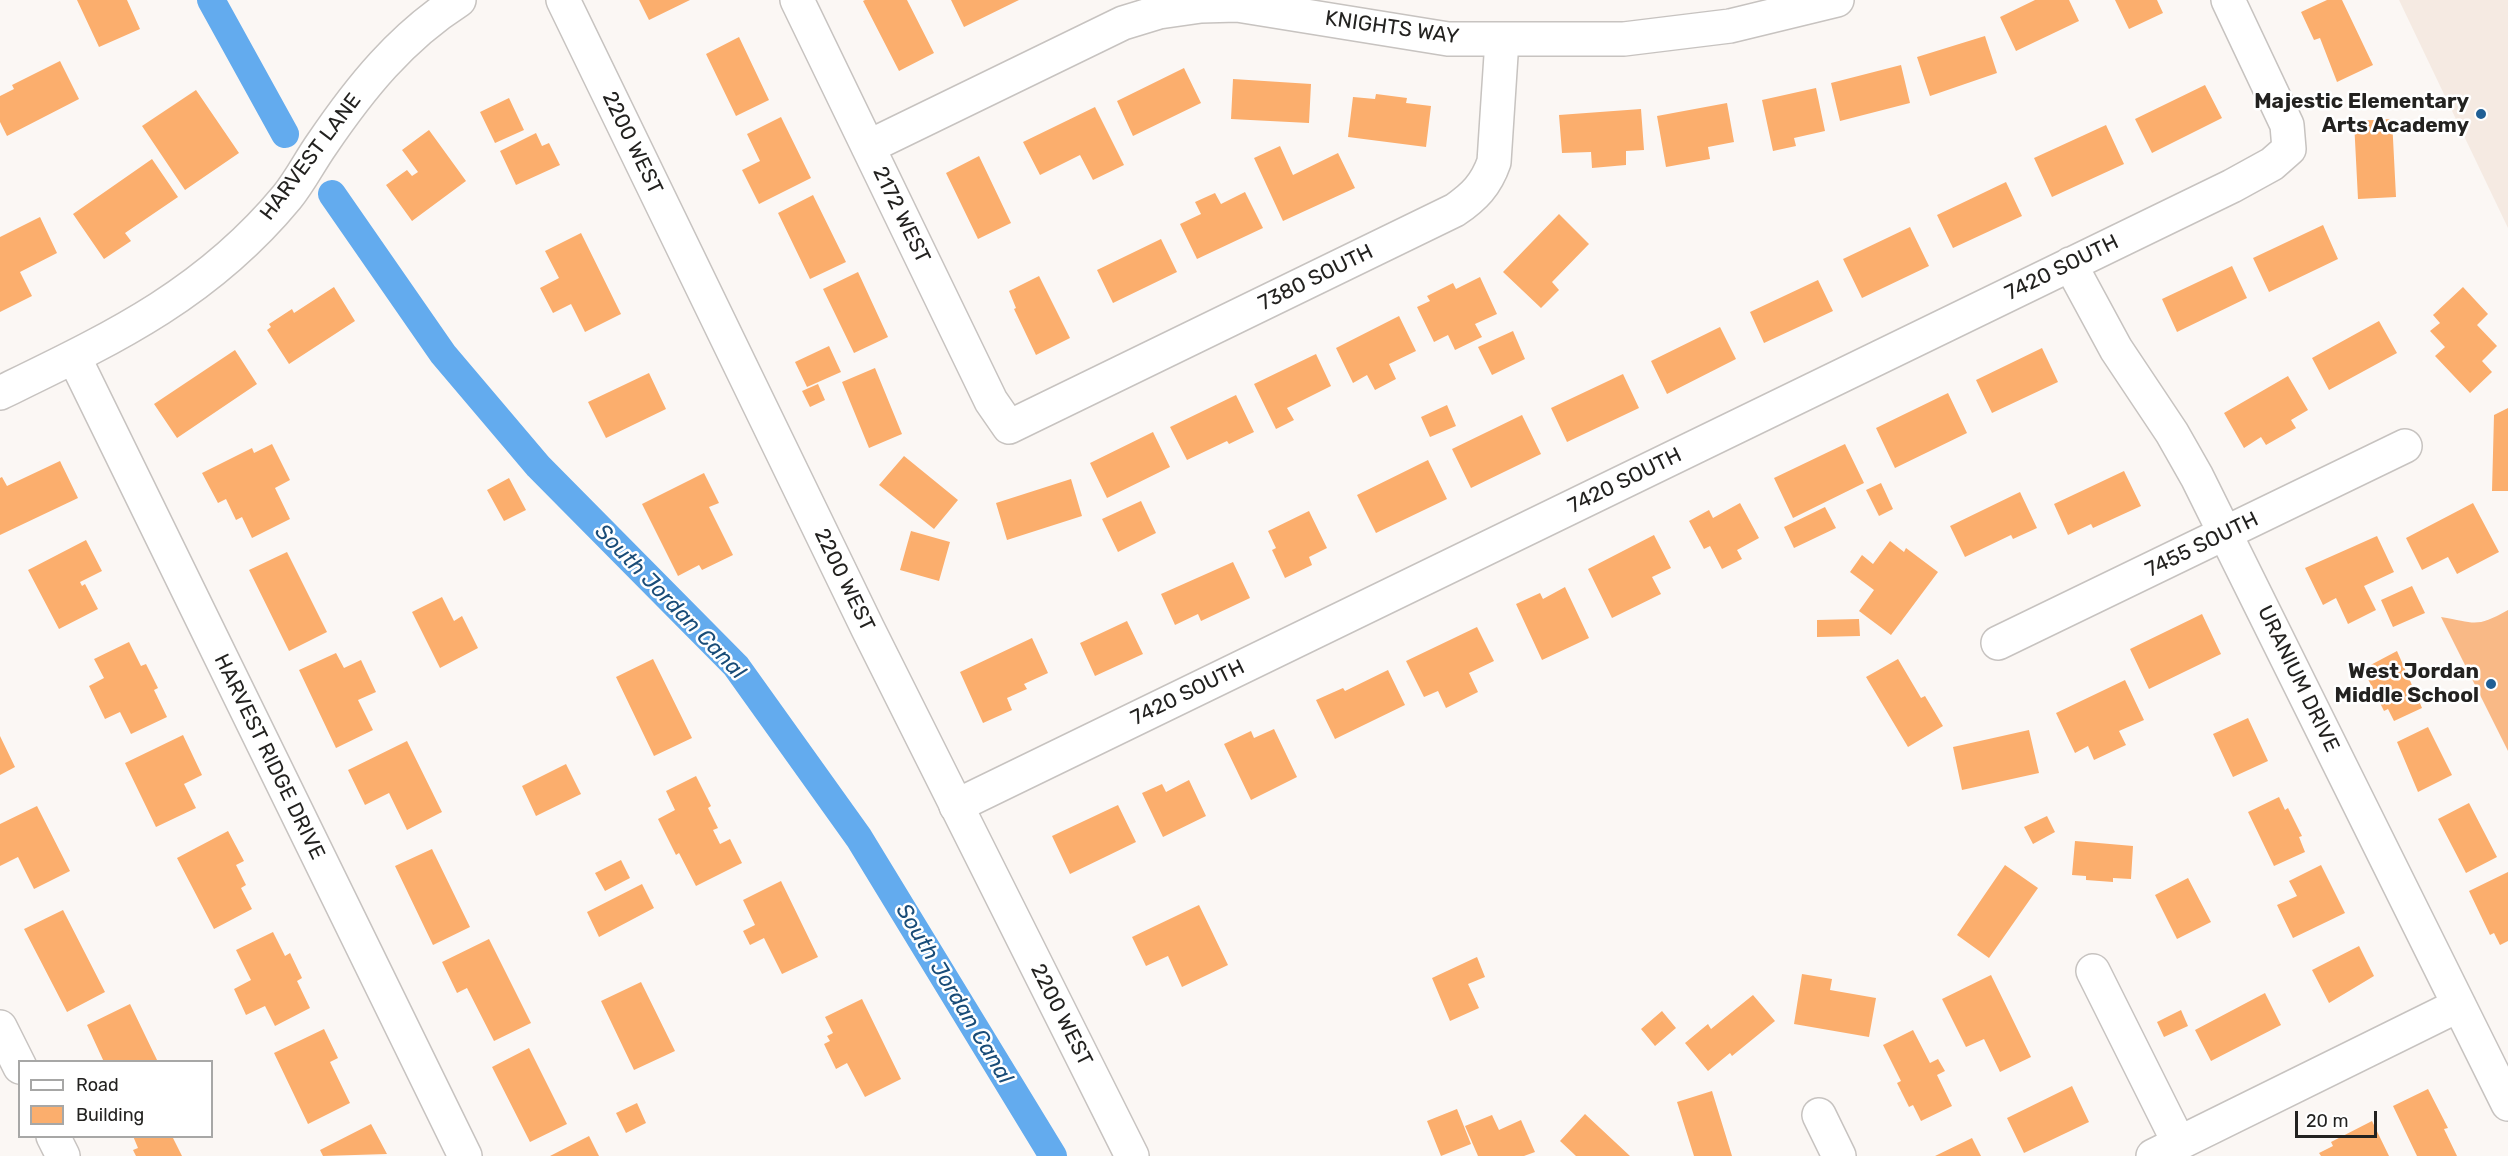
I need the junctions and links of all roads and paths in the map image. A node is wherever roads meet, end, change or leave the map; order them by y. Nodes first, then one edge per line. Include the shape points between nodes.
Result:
1 (459, 0) edge
2 (563, 0) edge
3 (797, 0) edge
4 (1837, 0) edge
5 (2228, 0) edge
6 (1502, 40) junction
7 (868, 147) junction
8 (2070, 264) junction
9 (74, 357) junction
10 (0, 393) edge
11 (1009, 427) joint
12 (2405, 446) dead end
13 (2226, 534) junction
14 (1998, 643) dead end
15 (956, 806) junction
16 (2093, 970) dead end
17 (2459, 1005) junction
18 (0, 1027) edge
19 (18, 1063) edge
20 (2508, 1104) edge
21 (1819, 1115) dead end
22 (54, 1138) edge
23 (2166, 1150) edge
24 (63, 1156) edge
25 (465, 1156) edge
26 (1132, 1156) edge
27 (1839, 1156) edge

1 - 9 street, HARVEST LANE via 397,48 359,92 288,196 236,253 187,292
2 - 15 street, 2200 WEST
3 - 7 street, 2172 WEST
4 - 6 street, KNIGHTS WAY via 1730,26 1624,39
5 - 8 street, 7420 SOUTH via 2287,125 2289,149 2272,164 2232,186
6 - 7 street, KNIGHTS WAY via 1448,39 1237,5 1159,12 1123,23
6 - 11 street, 7380 SOUTH via 1494,162 1475,196 1455,210
7 - 11 street, 2172 WEST via 991,401
8 - 13 street, URANIUM DRIVE via 2116,349 2172,433
8 - 15 street, 7420 SOUTH
9 - 10 street, HARVEST LANE
9 - 25 street, HARVEST RIDGE DRIVE
12 - 13 street, 7455 SOUTH
13 - 14 street, 7455 SOUTH
13 - 17 street, URANIUM DRIVE
15 - 26 street, 2200 WEST
16 - 23 street
17 - 20 street, URANIUM DRIVE
17 - 23 street
18 - 19 street
21 - 27 street
22 - 24 street

